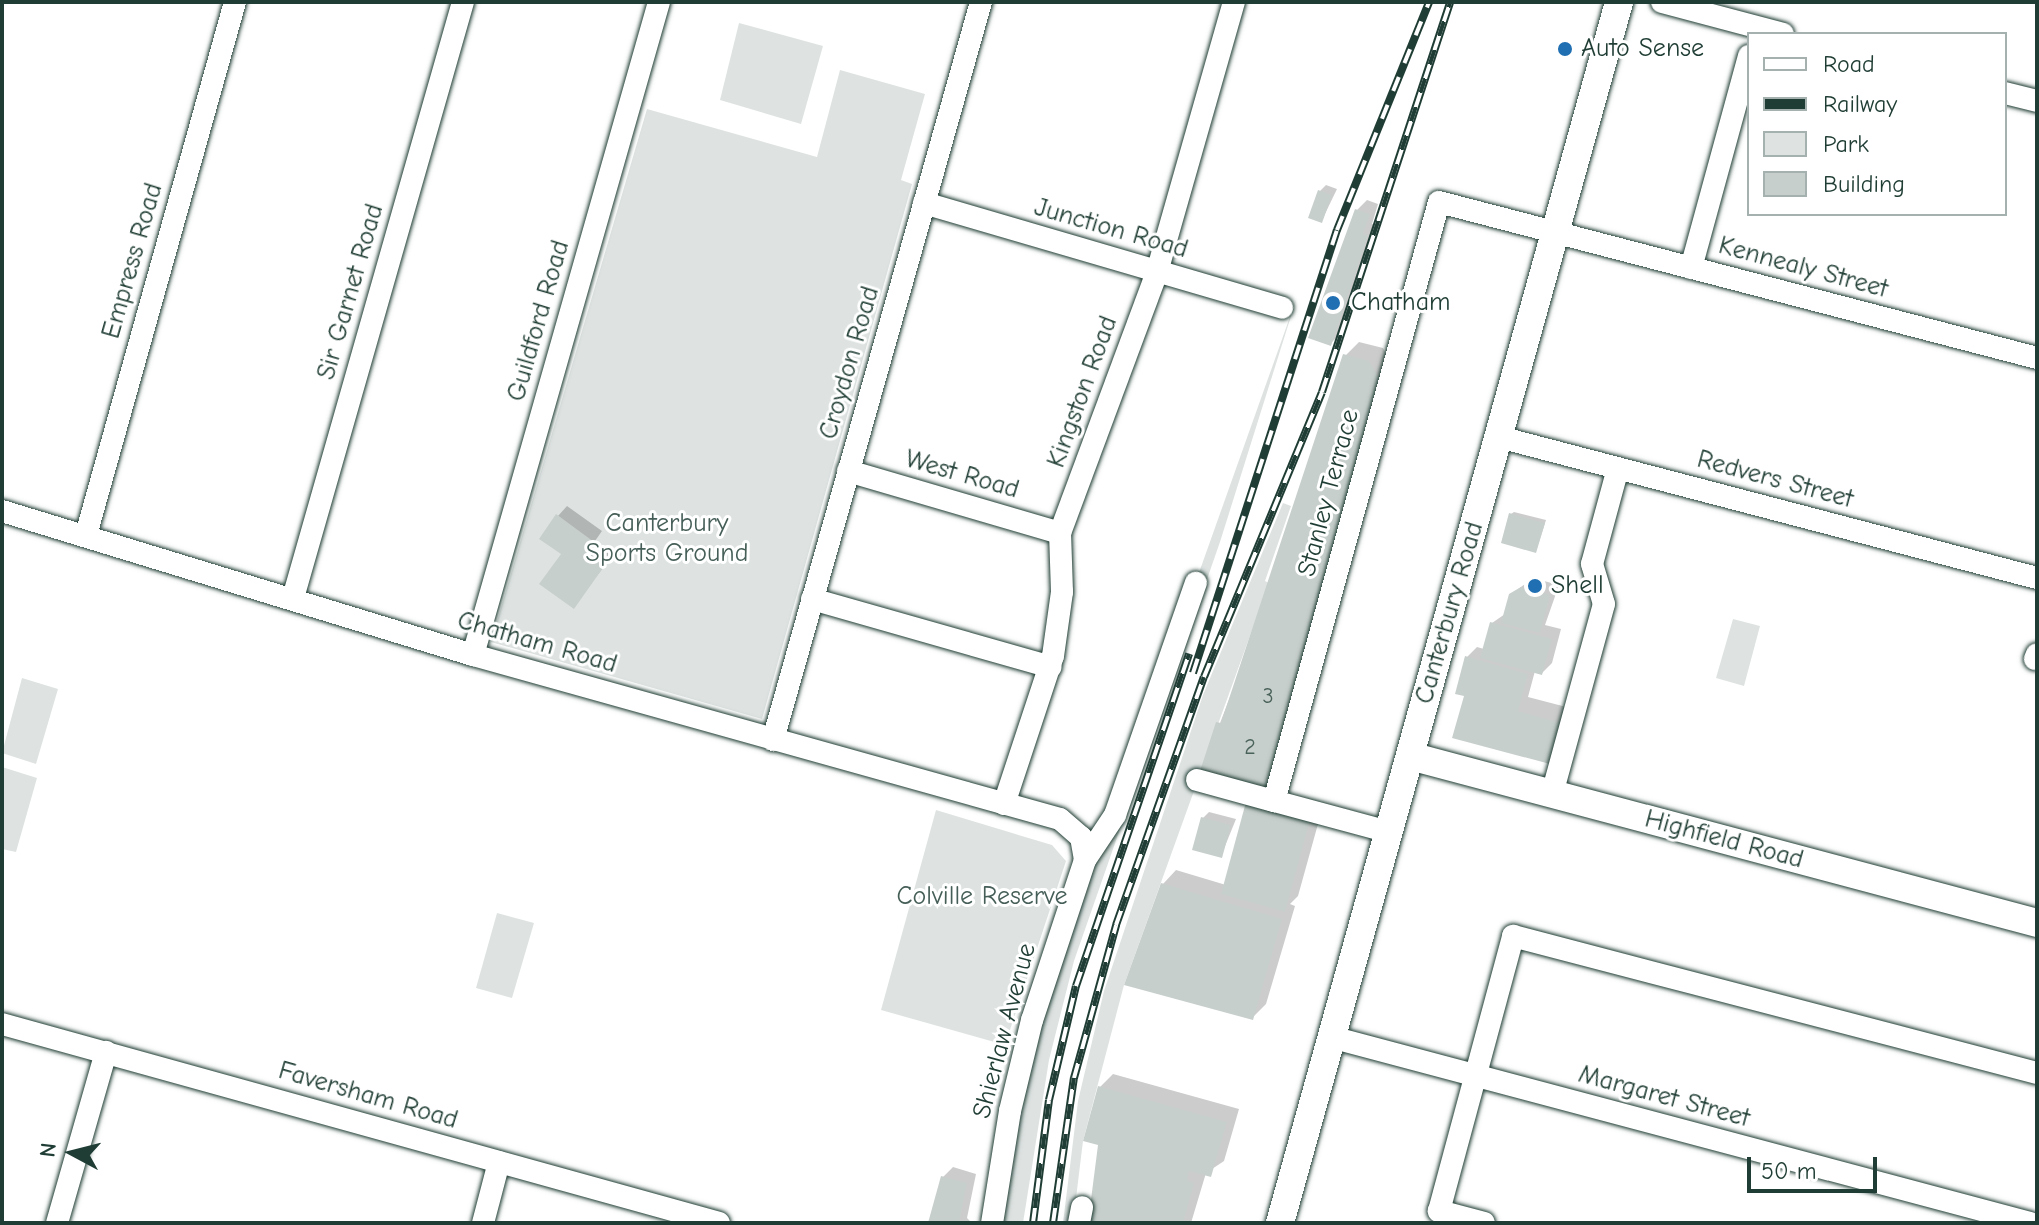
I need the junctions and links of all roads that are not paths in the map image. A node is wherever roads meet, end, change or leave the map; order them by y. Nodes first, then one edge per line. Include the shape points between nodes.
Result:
1 (235, 2) edge
2 (463, 2) edge
3 (659, 2) edge
4 (981, 2) edge
5 (1234, 2) edge
6 (1619, 2) edge
7 (1662, 2) edge
8 (1756, 31) edge
9 (1747, 63) edge
10 (2007, 94) edge
11 (2037, 101) edge
12 (924, 203) junction
13 (1555, 233) junction
14 (1691, 268) junction
15 (1157, 272) junction
16 (1282, 308) dead end
17 (2037, 358) edge
18 (1499, 437) junction
19 (1618, 468) junction
20 (848, 471) junction
21 (2, 511) edge
22 (1060, 533) junction
23 (86, 535) junction
24 (2037, 578) edge
25 (1196, 583) dead end
26 (293, 598) junction
27 (812, 599) junction
28 (473, 655) junction
29 (1050, 667) junction
30 (773, 740) junction
31 (1410, 756) junction
32 (1197, 780) dead end
33 (1552, 794) junction
34 (1274, 801) junction
35 (1004, 804) junction
36 (1389, 832) junction
37 (1085, 860) junction
38 (2037, 923) edge
39 (2, 1024) edge
40 (1331, 1037) junction
41 (106, 1052) junction
42 (2037, 1073) edge
43 (1476, 1076) junction
44 (499, 1162) junction
45 (57, 1223) edge
46 (483, 1223) edge
47 (719, 1223) edge
48 (992, 1223) edge
49 (1280, 1223) edge
50 (1484, 1223) edge
51 (2030, 1223) edge

1 - 23 street, Empress Road
2 - 26 street, Sir Garnet Road
3 - 28 street, Guildford Road
4 - 12 street, Croydon Road
5 - 15 street, Kingston Road
6 - 13 main road, Canterbury Road
7 - 8 street
9 - 14 street
10 - 11 street
12 - 15 street, Junction Road
12 - 20 street, Croydon Road
13 - 14 street, Kennealy Street
13 - 18 main road, Canterbury Road
13 - 34 street, Stanley Terrace via 1439,202
14 - 17 street, Kennealy Street
15 - 16 street, Junction Road
15 - 22 street, Kingston Road
18 - 19 street, Redvers Street
18 - 31 main road, Canterbury Road
19 - 24 street, Redvers Street
19 - 33 street via 1592,564 1604,604
20 - 22 street, West Road
20 - 27 street, Croydon Road
21 - 23 street, Chatham Road
22 - 29 street, Kingston Road via 1062,592
23 - 26 street, Chatham Road
25 - 37 street, Shierlaw Avenue via 1115,815
26 - 28 street, Chatham Road
27 - 29 street
27 - 30 street, Croydon Road
28 - 30 street, Chatham Road
29 - 35 street, Kingston Road
30 - 35 street, Chatham Road
31 - 33 main road, Highfield Road
31 - 36 main road, Canterbury Road
32 - 34 street
33 - 38 main road, Highfield Road
34 - 36 street
35 - 37 street, Chatham Road via 1060,819 1081,837
36 - 40 main road, Canterbury Road
37 - 48 street, Shierlaw Avenue via 1032,1020
39 - 41 street, Faversham Road
40 - 43 street, Margaret Street
40 - 49 main road, Canterbury Road
41 - 44 street, Faversham Road
41 - 45 street
42 - 43 street via 1513,936
43 - 50 street via 1439,1211
43 - 51 street, Margaret Street
44 - 46 street
44 - 47 street, Faversham Road

